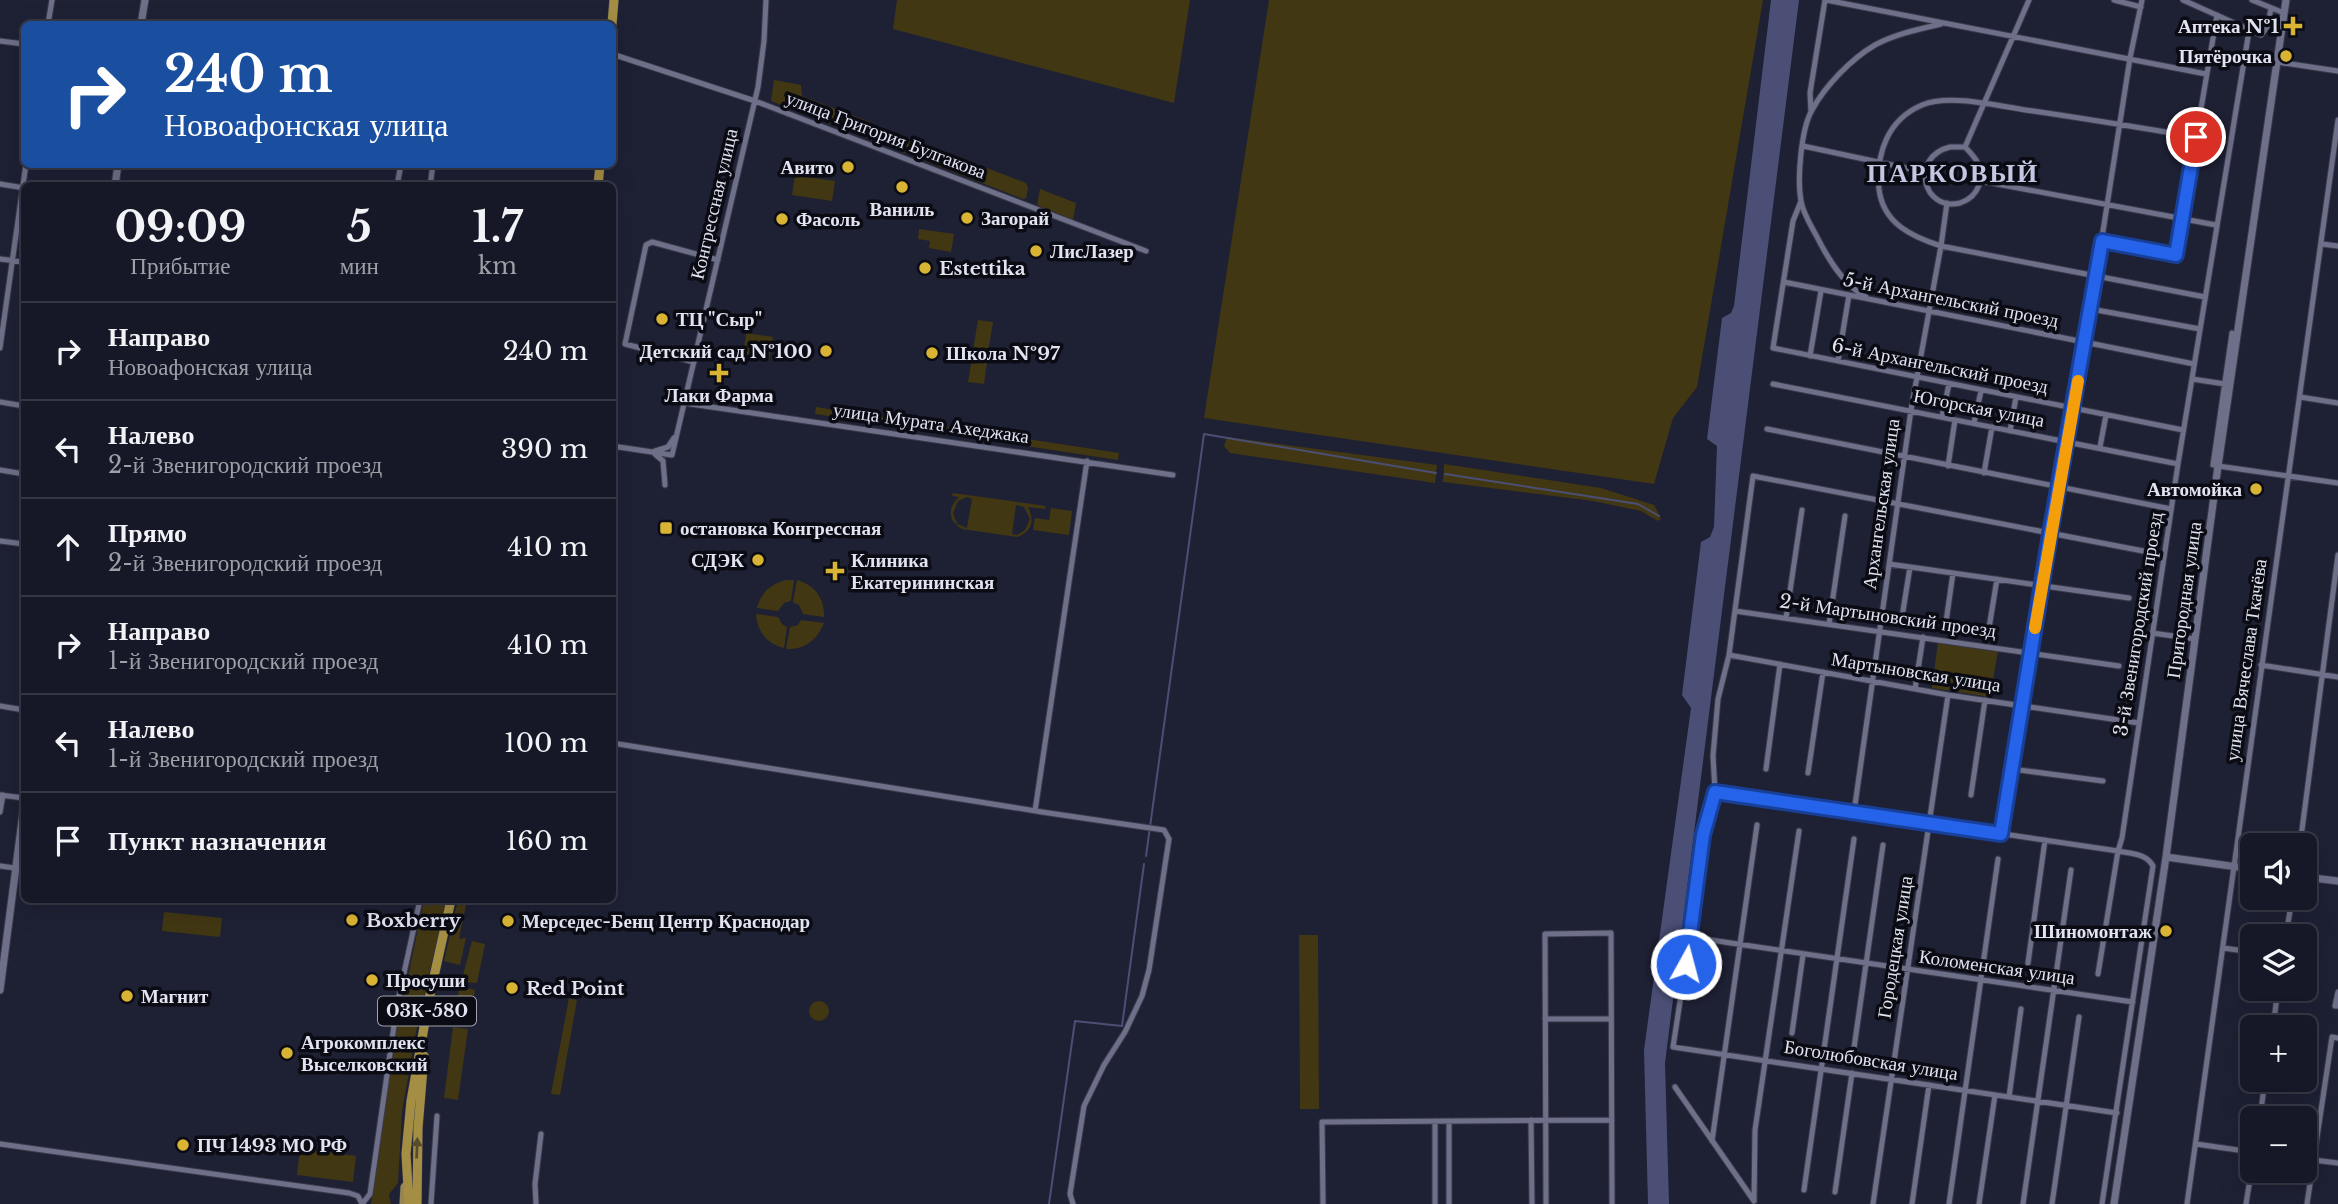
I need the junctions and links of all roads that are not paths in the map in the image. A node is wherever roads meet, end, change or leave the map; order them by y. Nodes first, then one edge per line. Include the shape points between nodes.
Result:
1 (52, 0) edge
2 (144, 0) edge
3 (611, 0) edge
4 (766, 0) edge
5 (1825, 0) edge
6 (2029, 0) edge
7 (2114, 0) edge
8 (2142, 0) edge
9 (2183, 0) edge
10 (2252, 0) edge
11 (2286, 0) edge
12 (2141, 8) junction
13 (2271, 9) junction
14 (2284, 13) junction
15 (2217, 15) junction
16 (48, 21) edge
17 (140, 21) edge
18 (610, 21) edge
19 (1945, 23) junction
20 (2249, 31) junction
21 (2013, 37) junction
22 (0, 41) edge
23 (21, 44) edge
24 (616, 55) edge
25 (2130, 58) junction
26 (2277, 62) junction
27 (2338, 71) edge
28 (2206, 74) junction
29 (755, 101) junction
30 (1984, 104) junction
31 (1811, 112) junction
32 (2338, 120) edge
33 (2120, 124) junction
34 (2196, 137) junction
35 (1803, 146) junction
36 (1965, 147) junction
37 (1878, 162) junction
38 (1925, 172) junction
39 (1981, 181) junction
40 (0, 184) edge
41 (21, 188) edge
42 (1801, 201) junction
43 (1947, 203) junction
44 (2106, 205) junction
45 (21, 206) edge
46 (2181, 219) junction
47 (2216, 225) junction
48 (2102, 241) junction
49 (2322, 244) junction
50 (1941, 246) junction
51 (2338, 246) edge
52 (1146, 251) dead end
53 (0, 259) edge
54 (718, 260) junction
55 (12, 261) junction
56 (21, 262) edge
57 (2096, 276) junction
58 (1784, 282) junction
59 (1821, 291) junction
60 (1849, 295) junction
61 (2205, 297) junction
62 (1876, 302) junction
63 (2091, 309) junction
64 (1930, 312) junction
65 (2200, 329) junction
66 (2232, 333) dead end
67 (2085, 342) junction
68 (0, 348) edge
69 (1810, 356) junction
70 (1838, 361) junction
71 (694, 362) junction
72 (2194, 364) junction
73 (1918, 378) junction
74 (2192, 379) junction
75 (1773, 384) dead end
76 (1948, 384) junction
77 (2225, 384) junction
78 (1981, 391) junction
79 (2016, 397) junction
80 (2300, 397) junction
81 (0, 402) edge
82 (684, 403) junction
83 (2338, 403) edge
84 (21, 406) edge
85 (2072, 408) junction
86 (1911, 410) junction
87 (2106, 415) junction
88 (1942, 417) junction
89 (1955, 420) junction
90 (1974, 424) junction
91 (1992, 428) junction
92 (1767, 429) dead end
93 (2183, 430) junction
94 (2010, 431) junction
95 (677, 432) junction
96 (2067, 442) junction
97 (616, 447) edge
98 (2100, 447) junction
99 (652, 452) junction
100 (1904, 457) junction
101 (1087, 461) junction
102 (2178, 464) junction
103 (1948, 466) junction
104 (2215, 466) junction
105 (0, 470) edge
106 (1984, 473) junction
107 (21, 474) edge
108 (1173, 475) dead end
109 (2288, 476) junction
110 (2338, 483) edge
111 (665, 485) dead end
112 (2059, 487) junction
113 (1898, 504) junction
114 (2171, 509) junction
115 (1802, 510) dead end
116 (1845, 516) dead end
117 (2051, 534) junction
118 (0, 541) edge
119 (21, 544) edge
120 (2164, 555) junction
121 (2338, 555) edge
122 (1889, 564) junction
123 (1910, 567) junction
124 (1954, 573) junction
125 (1997, 579) junction
126 (2042, 585) junction
127 (2129, 598) dead end
128 (1735, 611) junction
129 (1903, 611) dead end
130 (1786, 618) junction
131 (1946, 622) dead end
132 (1829, 624) junction
133 (1989, 628) dead end
134 (1879, 631) junction
135 (2152, 633) junction
136 (1923, 637) junction
137 (2195, 639) junction
138 (2031, 652) junction
139 (1729, 655) junction
140 (1780, 664) junction
141 (2261, 665) junction
142 (2119, 666) dead end
143 (1823, 672) junction
144 (2321, 674) junction
145 (2338, 677) edge
146 (1871, 681) junction
147 (1915, 689) junction
148 (1948, 695) junction
149 (1985, 700) junction
150 (2023, 705) junction
151 (0, 706) edge
152 (21, 710) edge
153 (2139, 723) junction
154 (616, 744) edge
155 (1766, 769) dead end
156 (2012, 769) junction
157 (1808, 773) dead end
158 (2103, 781) dead end
159 (1715, 792) junction
160 (1970, 794) dead end
161 (1, 795) edge
162 (21, 798) edge
163 (1035, 811) junction
164 (1854, 811) junction
165 (0, 812) edge
166 (1930, 823) junction
167 (1757, 825) dead end
168 (21, 826) edge
169 (1799, 831) dead end
170 (2301, 833) edge
171 (2001, 834) junction
172 (1854, 839) dead end
173 (2045, 840) junction
174 (1883, 845) dead end
175 (2118, 851) junction
176 (2166, 857) junction
177 (1998, 859) dead end
178 (0, 866) edge
179 (2233, 866) junction
180 (2240, 867) edge
181 (15, 868) junction
182 (2071, 870) dead end
183 (2317, 878) edge
184 (2338, 881) edge
185 (419, 903) edge
186 (451, 903) edge
187 (451, 903) edge
188 (1690, 937) junction
189 (4, 939) edge
190 (1741, 945) junction
191 (2223, 948) junction
192 (2240, 950) edge
193 (1782, 951) junction
194 (1802, 955) junction
195 (2, 960) edge
196 (1837, 960) junction
197 (2028, 963) dead end
198 (1866, 964) junction
199 (1908, 970) junction
200 (2098, 974) dead end
201 (1982, 980) junction
202 (0, 990) edge
203 (2054, 990) junction
204 (2338, 992) edge
205 (2134, 993) junction
206 (2146, 995) junction
207 (2133, 1002) junction
208 (2338, 1006) edge
209 (2021, 1009) dead end
210 (2079, 1017) dead end
211 (1611, 1018) junction
212 (1545, 1019) junction
213 (1792, 1034) dead end
214 (2335, 1037) edge
215 (1724, 1054) junction
216 (1853, 1055) dead end
217 (1766, 1060) junction
218 (1821, 1069) junction
219 (1852, 1073) junction
220 (1891, 1079) junction
221 (1929, 1085) junction
222 (1675, 1087) dead end
223 (1965, 1090) junction
224 (1995, 1095) junction
225 (2009, 1097) junction
226 (2038, 1101) junction
227 (2065, 1105) junction
228 (2117, 1113) junction
229 (437, 1116) dead end
230 (1531, 1120) junction
231 (1546, 1120) junction
232 (1612, 1120) junction
233 (1435, 1121) junction
234 (1449, 1121) junction
235 (541, 1134) dead end
236 (2113, 1139) junction
237 (1712, 1140) junction
238 (2124, 1141) junction
239 (2317, 1142) edge
240 (0, 1144) edge
241 (2196, 1144) junction
242 (2240, 1150) edge
243 (2317, 1160) edge
244 (2338, 1163) edge
245 (2249, 1183) edge
246 (2310, 1183) edge
247 (1804, 1189) dead end
248 (1835, 1192) dead end
249 (362, 1204) edge
250 (406, 1204) edge
251 (417, 1204) edge
252 (431, 1204) edge
253 (536, 1204) edge
254 (1073, 1204) edge
255 (1323, 1204) edge
256 (1435, 1204) edge
257 (1449, 1204) edge
258 (1532, 1204) edge
259 (1546, 1204) edge
260 (1612, 1204) edge
261 (1873, 1204) edge
262 (1912, 1204) edge
263 (1949, 1204) edge
264 (1979, 1204) edge
265 (2023, 1204) edge
266 (2052, 1204) edge
267 (2102, 1204) edge
268 (2115, 1204) edge
269 (2187, 1204) edge
270 (2246, 1204) edge
271 (2307, 1204) edge

1 - 16 street
2 - 17 street
3 - 18 highway
4 - 29 street, Конгрессная улица
5 - 19 street
5 - 31 street
6 - 21 street
7 - 12 street
8 - 12 street
9 - 15 street
10 - 13 street
11 - 14 street, Пригородная улица
12 - 25 street
13 - 14 street
13 - 20 street via 2261,35
14 - 26 street, Пригородная улица
15 - 20 street
15 - 28 street
19 - 21 street
19 - 31 street via 1876,44 1823,93
20 - 47 street, 3-й Звенигородский проезд
21 - 25 street
21 - 30 street
22 - 23 street
24 - 29 street, улица Григория Булгакова
25 - 28 street
25 - 33 street
26 - 27 street
26 - 104 street, Пригородная улица
28 - 34 street
29 - 52 street, улица Григория Булгакова
29 - 54 street, Конгрессная улица
30 - 33 street
30 - 36 street
30 - 37 street via 1942,101 1922,105 1891,132
31 - 35 street
32 - 49 street, улица Вячеслава Ткачёва
33 - 34 street
33 - 44 street
34 - 46 street
35 - 37 street
35 - 42 street
36 - 38 street via 1936,152
36 - 39 street via 1980,166
37 - 38 street
37 - 50 street via 1880,194 1893,220 1914,237
38 - 43 street via 1930,192
39 - 43 street via 1965,201
39 - 44 street
40 - 41 street
42 - 58 street via 1793,220
42 - 62 street via 1835,267 1857,292
43 - 50 street, Архангельская улица
44 - 46 street
44 - 48 street
45 - 55 street
46 - 47 street
46 - 48 street via 2176,255
47 - 61 street, 3-й Звенигородский проезд
48 - 57 street
49 - 51 street
49 - 80 street, улица Вячеслава Ткачёва
50 - 57 street
50 - 64 street, Архангельская улица
53 - 55 street
54 - 71 street, Конгрессная улица
54 - 71 street via 652,242 646,245 625,344
55 - 56 street
55 - 68 street
57 - 61 street
57 - 63 street
58 - 59 street, 5-й Архангельский проезд
58 - 69 street, 6-й Архангельский проезд via 1773,348
59 - 60 street, 5-й Архангельский проезд
59 - 69 street
60 - 62 street, 5-й Архангельский проезд
60 - 70 street
61 - 65 street, 3-й Звенигородский проезд
62 - 64 street, 5-й Архангельский проезд
63 - 65 street
63 - 67 street
64 - 67 street, 5-й Архангельский проезд
64 - 73 street, Архангельская улица
65 - 72 street, 3-й Звенигородский проезд
66 - 77 street
67 - 72 street, 5-й Архангельский проезд
67 - 85 street
69 - 70 street, 6-й Архангельский проезд
70 - 73 street, 6-й Архангельский проезд
71 - 82 street, Конгрессная улица
72 - 74 street, 3-й Звенигородский проезд
73 - 76 street, 6-й Архангельский проезд
73 - 86 street, Архангельская улица
74 - 77 street
74 - 93 street, 3-й Звенигородский проезд
75 - 86 street, Югорская улица
76 - 78 street, 6-й Архангельский проезд
76 - 88 street
77 - 104 street
78 - 79 street, 6-й Архангельский проезд
78 - 90 street
79 - 85 street, 6-й Архангельский проезд
79 - 94 street
80 - 83 street
80 - 109 street, улица Вячеслава Ткачёва
81 - 84 street
82 - 95 street, Конгрессная улица
82 - 101 street, улица Мурата Ахеджака
85 - 87 street, 6-й Архангельский проезд
85 - 96 street
86 - 88 street, Югорская улица
86 - 100 street, Архангельская улица
87 - 93 street, 6-й Архангельский проезд
87 - 98 street
88 - 89 street, Югорская улица
89 - 90 street, Югорская улица
89 - 103 street
90 - 91 street, Югорская улица
91 - 94 street, Югорская улица
91 - 106 street
92 - 100 street
93 - 102 street, 3-й Звенигородский проезд
94 - 96 street, Югорская улица
95 - 99 street via 668,447
95 - 99 street, Конгрессная улица via 672,455
96 - 98 street, Югорская улица
96 - 112 street
97 - 99 street
98 - 102 street, Югорская улица
99 - 111 street via 663,461
100 - 103 street
100 - 113 street, Архангельская улица
101 - 108 street, улица Мурата Ахеджака
101 - 163 street
102 - 114 street, 3-й Звенигородский проезд
103 - 106 street
104 - 109 street
104 - 137 street, Пригородная улица
105 - 107 street
106 - 112 street
109 - 110 street
109 - 141 street, улица Вячеслава Ткачёва
112 - 114 street
112 - 117 street
113 - 117 street
113 - 122 street, Архангельская улица
113 - 128 street via 1753,476
114 - 120 street, 3-й Звенигородский проезд
115 - 130 street
116 - 132 street
117 - 120 street
117 - 126 street
118 - 119 street
120 - 135 street, 3-й Звенигородский проезд
121 - 144 street
122 - 123 street
122 - 134 street, Архангельская улица
123 - 124 street
123 - 129 street
124 - 125 street
124 - 131 street
125 - 126 street
125 - 133 street
126 - 127 street
126 - 138 street
128 - 130 street, 2-й Мартыновский проезд
128 - 139 street
130 - 132 street, 2-й Мартыновский проезд
132 - 134 street, 2-й Мартыновский проезд
134 - 136 street, 2-й Мартыновский проезд
134 - 146 street, Архангельская улица
135 - 137 street
135 - 153 street, 3-й Звенигородский проезд
136 - 138 street, 2-й Мартыновский проезд
136 - 147 street
137 - 176 street, Пригородная улица
138 - 142 street, 2-й Мартыновский проезд
138 - 150 street
139 - 140 street, Мартыновская улица
139 - 159 street via 1715,727
140 - 143 street, Мартыновская улица
140 - 155 street
141 - 144 street
141 - 179 street, улица Вячеслава Ткачёва
143 - 146 street, Мартыновская улица
143 - 157 street
144 - 145 street
144 - 170 street
146 - 147 street, Мартыновская улица
146 - 164 street, Архангельская улица
147 - 148 street, Мартыновская улица
148 - 149 street, Мартыновская улица
148 - 166 street, Городецкая улица
149 - 150 street, Мартыновская улица
149 - 160 street
150 - 153 street, Мартыновская улица
150 - 156 street
151 - 152 street
153 - 175 street, 3-й Звенигородский проезд
154 - 163 street
156 - 158 street
156 - 171 street
159 - 164 street
159 - 188 street via 1703,835
161 - 162 street
161 - 165 street
163 - 254 street via 1164,830 1169,839 1142,996 1084,1106 1070,1194
164 - 166 street
166 - 171 street
166 - 199 street, Городецкая улица
167 - 190 street
168 - 181 street
169 - 193 street
171 - 173 street
172 - 196 street
173 - 175 street
173 - 197 street
174 - 198 street
175 - 200 street, 3-й Звенигородский проезд
175 - 205 street via 2146,857 2153,866
176 - 179 street
176 - 206 street, Пригородная улица
177 - 201 street
178 - 181 street
179 - 180 street
179 - 191 street, улица Вячеслава Ткачёва
181 - 189 street
182 - 203 street
183 - 184 street
185 - 249 street via 395,1017 370,1194
186 - 250 highway, 03К-580 via 411,1101
251 -> 187 highway, 03К-580 via 426,1038
188 - 190 street, Коломенская улица
188 - 215 street, Боголюбовская улица via 1673,1046
189 - 195 street
190 - 193 street, Коломенская улица
190 - 215 street
191 - 192 street
191 - 241 street, улица Вячеслава Ткачёва
193 - 194 street, Коломенская улица
193 - 217 street
194 - 196 street, Коломенская улица
194 - 213 street
195 - 202 street
196 - 198 street, Коломенская улица
196 - 218 street
198 - 199 street, Коломенская улица
198 - 216 street
199 - 201 street, Коломенская улица
199 - 220 street, Городецкая улица
201 - 203 street, Коломенская улица
201 - 223 street
203 - 207 street, Коломенская улица
203 - 226 street
204 - 208 street
205 - 206 street
205 - 207 street
206 - 238 street, Пригородная улица
207 - 228 street
209 - 225 street
210 - 227 street
211 - 212 street
211 - 212 street via 1611,933 1545,934
211 - 232 street
212 - 231 street
214 - 239 street
215 - 217 street, Боголюбовская улица
215 - 237 street
217 - 218 street, Боголюбовская улица
217 - 237 street via 1755,1130 1754,1201
218 - 219 street, Боголюбовская улица
218 - 247 street
219 - 220 street, Боголюбовская улица
219 - 248 street
220 - 221 street, Боголюбовская улица
220 - 261 street, Городецкая улица
221 - 223 street, Боголюбовская улица
221 - 262 street
222 - 237 street
223 - 224 street, Боголюбовская улица
223 - 263 street
224 - 225 street, Боголюбовская улица
224 - 264 street
225 - 226 street, Боголюбовская улица
226 - 227 street, Боголюбовская улица
226 - 265 street
227 - 228 street, Боголюбовская улица
227 - 266 street
228 - 236 street
229 - 252 street
230 - 231 street
230 - 234 street
230 - 258 street
231 - 232 street
231 - 259 street
232 - 260 street
233 - 234 street
233 - 255 street via 1322,1122
233 - 256 street
234 - 257 street
235 - 253 street
236 - 238 street
236 - 267 street
238 - 268 street, Пригородная улица
240 - 249 street via 349,1193 358,1196
241 - 242 street
241 - 269 street, улица Вячеслава Ткачёва
243 - 244 street
245 - 270 street
246 - 271 street

